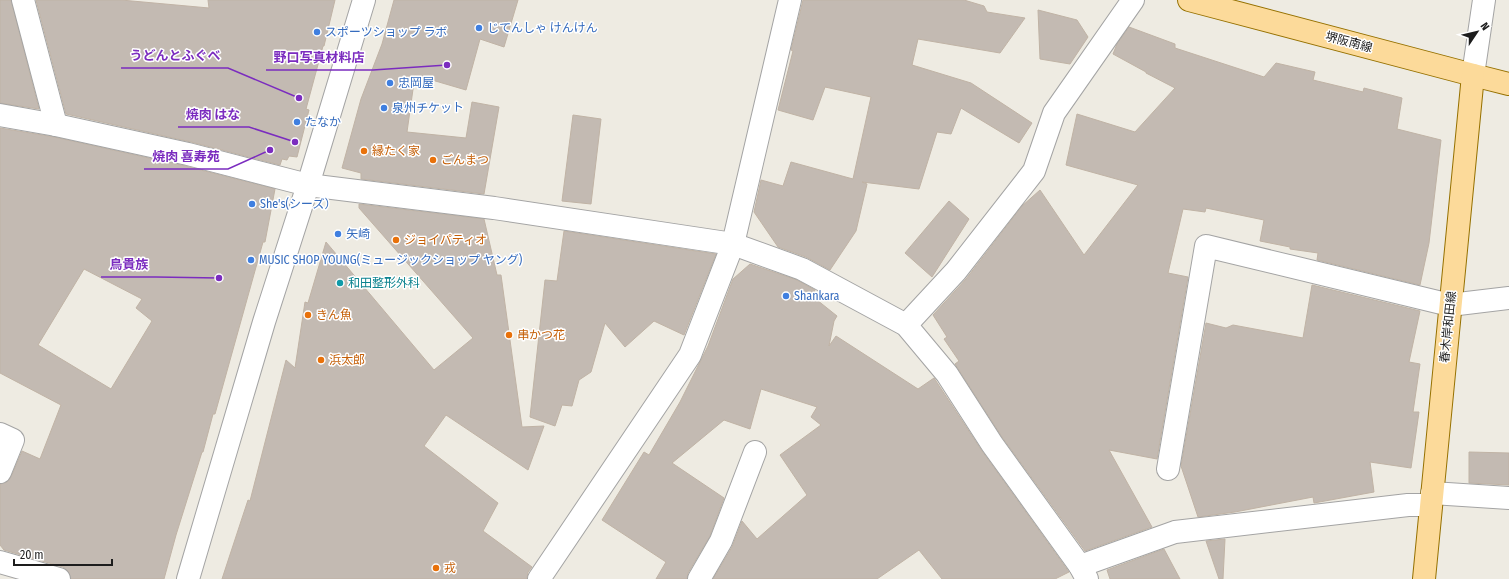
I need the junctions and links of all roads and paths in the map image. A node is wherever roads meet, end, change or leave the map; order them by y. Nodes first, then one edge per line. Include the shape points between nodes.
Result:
1 (23, 0) edge
2 (364, 0) edge
3 (790, 0) edge
4 (1133, 0) edge
5 (1189, 0) edge
6 (1484, 0) edge
7 (1473, 76) junction
8 (1509, 84) edge
9 (0, 115) edge
10 (56, 125) junction
11 (308, 184) junction
12 (733, 244) junction
13 (1509, 298) edge
14 (1450, 305) junction
15 (906, 325) junction
16 (0, 434) edge
17 (755, 452) dead end
18 (1168, 469) dead end
19 (0, 472) edge
20 (1509, 498) edge
21 (1432, 499) junction
22 (0, 562) edge
23 (1083, 573) edge
24 (58, 579) edge
25 (188, 579) edge
26 (538, 579) edge
27 (699, 579) edge
28 (1424, 579) edge

1 - 10 street
2 - 11 street
3 - 12 street
4 - 15 street via 1054,113 1034,171 956,271
5 - 7 main road, 堺阪南線
6 - 7 street
7 - 8 main road, 堺阪南線
7 - 14 main road, 春木岸和田線
9 - 10 street
10 - 11 street
11 - 12 street via 494,208
11 - 25 street
12 - 15 street via 802,269
12 - 26 street via 690,355
13 - 14 street
14 - 18 street via 1206,246
14 - 21 main road, 春木岸和田線
15 - 23 street via 947,374 992,444
16 - 19 street via 13,440
17 - 27 street via 721,541
20 - 21 street
21 - 23 street via 1408,505 1175,532
21 - 28 main road, 春木岸和田線
22 - 24 street

